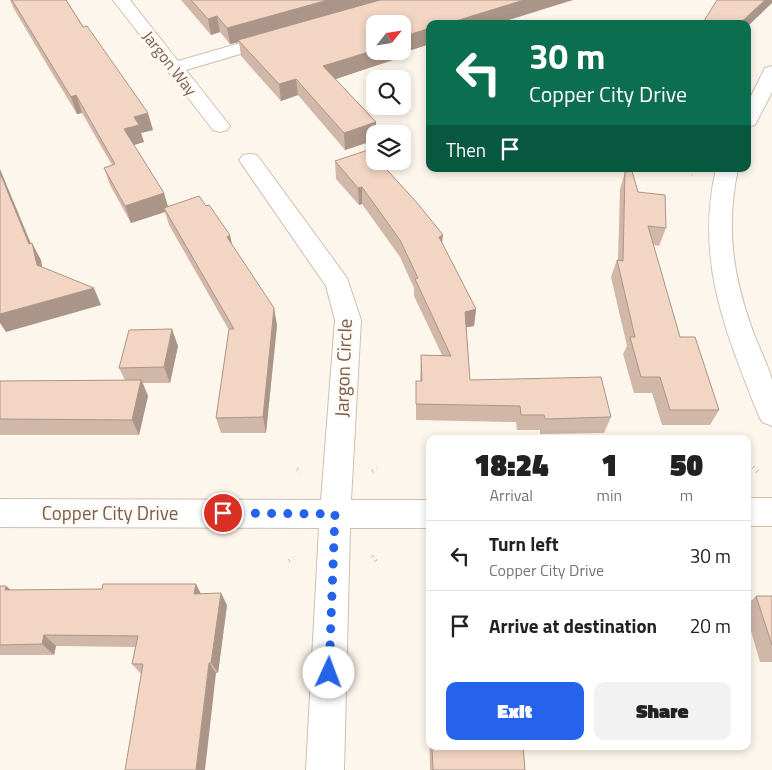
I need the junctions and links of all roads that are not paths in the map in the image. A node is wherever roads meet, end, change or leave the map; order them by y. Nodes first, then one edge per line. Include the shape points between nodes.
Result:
1 (121, 0) edge
2 (296, 32) edge
3 (174, 68) junction
4 (772, 72) edge
5 (751, 115) edge
6 (220, 126) dead end
7 (250, 160) dead end
8 (724, 172) edge
9 (772, 414) edge
10 (751, 512) edge
11 (772, 512) edge
12 (0, 513) edge
13 (335, 514) junction
14 (426, 514) edge
15 (324, 770) edge

1 - 3 street, Jargon Way
2 - 3 street
3 - 6 street, Jargon Way
4 - 5 street
7 - 13 street, Jargon Circle via 338,284 348,320
8 - 9 street via 718,212 720,252 744,340
10 - 11 street
12 - 13 street, Copper City Drive
13 - 14 street, Copper City Drive
13 - 15 street

